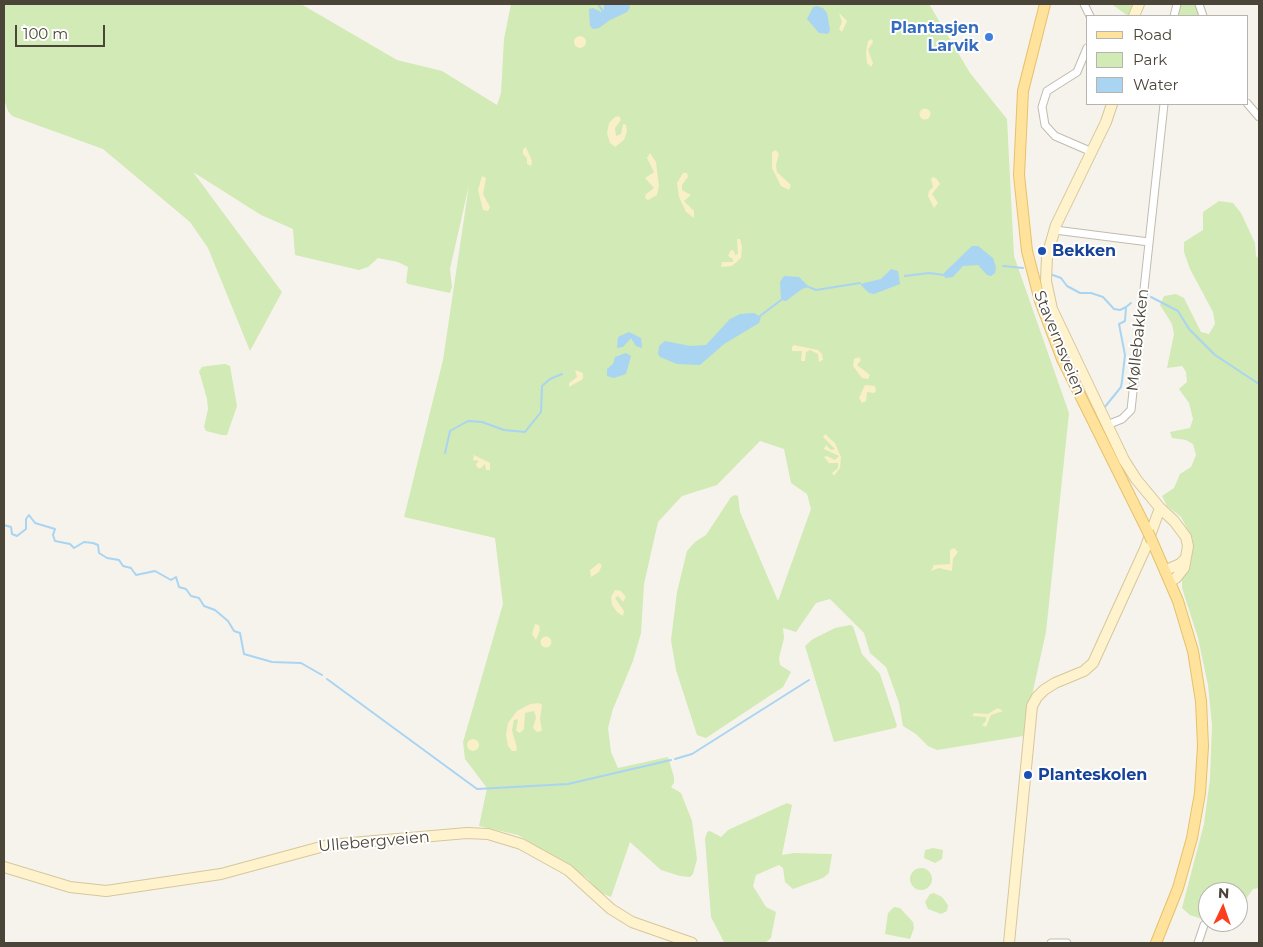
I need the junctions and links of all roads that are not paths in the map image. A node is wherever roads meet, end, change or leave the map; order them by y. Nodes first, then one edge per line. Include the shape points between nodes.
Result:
1 (1045, 4) edge
2 (1050, 4) edge
3 (1086, 50) edge
4 (1248, 104) edge
5 (1112, 105) edge
6 (1164, 105) edge
7 (1022, 111) junction
8 (1259, 117) edge
9 (1092, 152) junction
10 (1055, 230) junction
11 (1149, 242) junction
12 (1107, 426) junction
13 (1160, 508) junction
14 (1148, 541) junction
15 (1188, 556) junction
16 (1166, 570) junction
17 (1170, 581) junction
18 (4, 867) edge
19 (692, 943) edge
20 (1010, 943) edge
21 (1051, 943) edge
22 (1067, 943) edge
23 (1156, 943) edge

1 - 7 main road, Stavernsveien via 1026,74
2 - 7 main road, Stavernsveien
3 - 9 street via 1077,72 1048,91 1042,107 1045,125 1055,136
4 - 8 street
5 - 9 street
6 - 11 street, Møllebakken
7 - 14 main road, Stavernsveien via 1020,199 1027,251 1037,290 1066,366
9 - 10 street
10 - 11 street
10 - 12 street via 1047,256 1046,281 1052,309
11 - 12 street, Møllebakken via 1131,410
12 - 13 street via 1136,479
13 - 14 street
13 - 15 street via 1186,537
14 - 16 main road, Stavernsveien
14 - 20 street via 1093,663 1084,671 1044,690 1032,706
15 - 16 street
15 - 17 street via 1184,568
16 - 17 main road, Stavernsveien
17 - 23 main road, Stavernsveien via 1184,619 1196,671 1203,763 1189,852
18 - 19 street, Ullebergveien via 70,887 106,891 221,874 328,844 488,834 521,844 568,870 611,910 628,920
21 - 22 street

